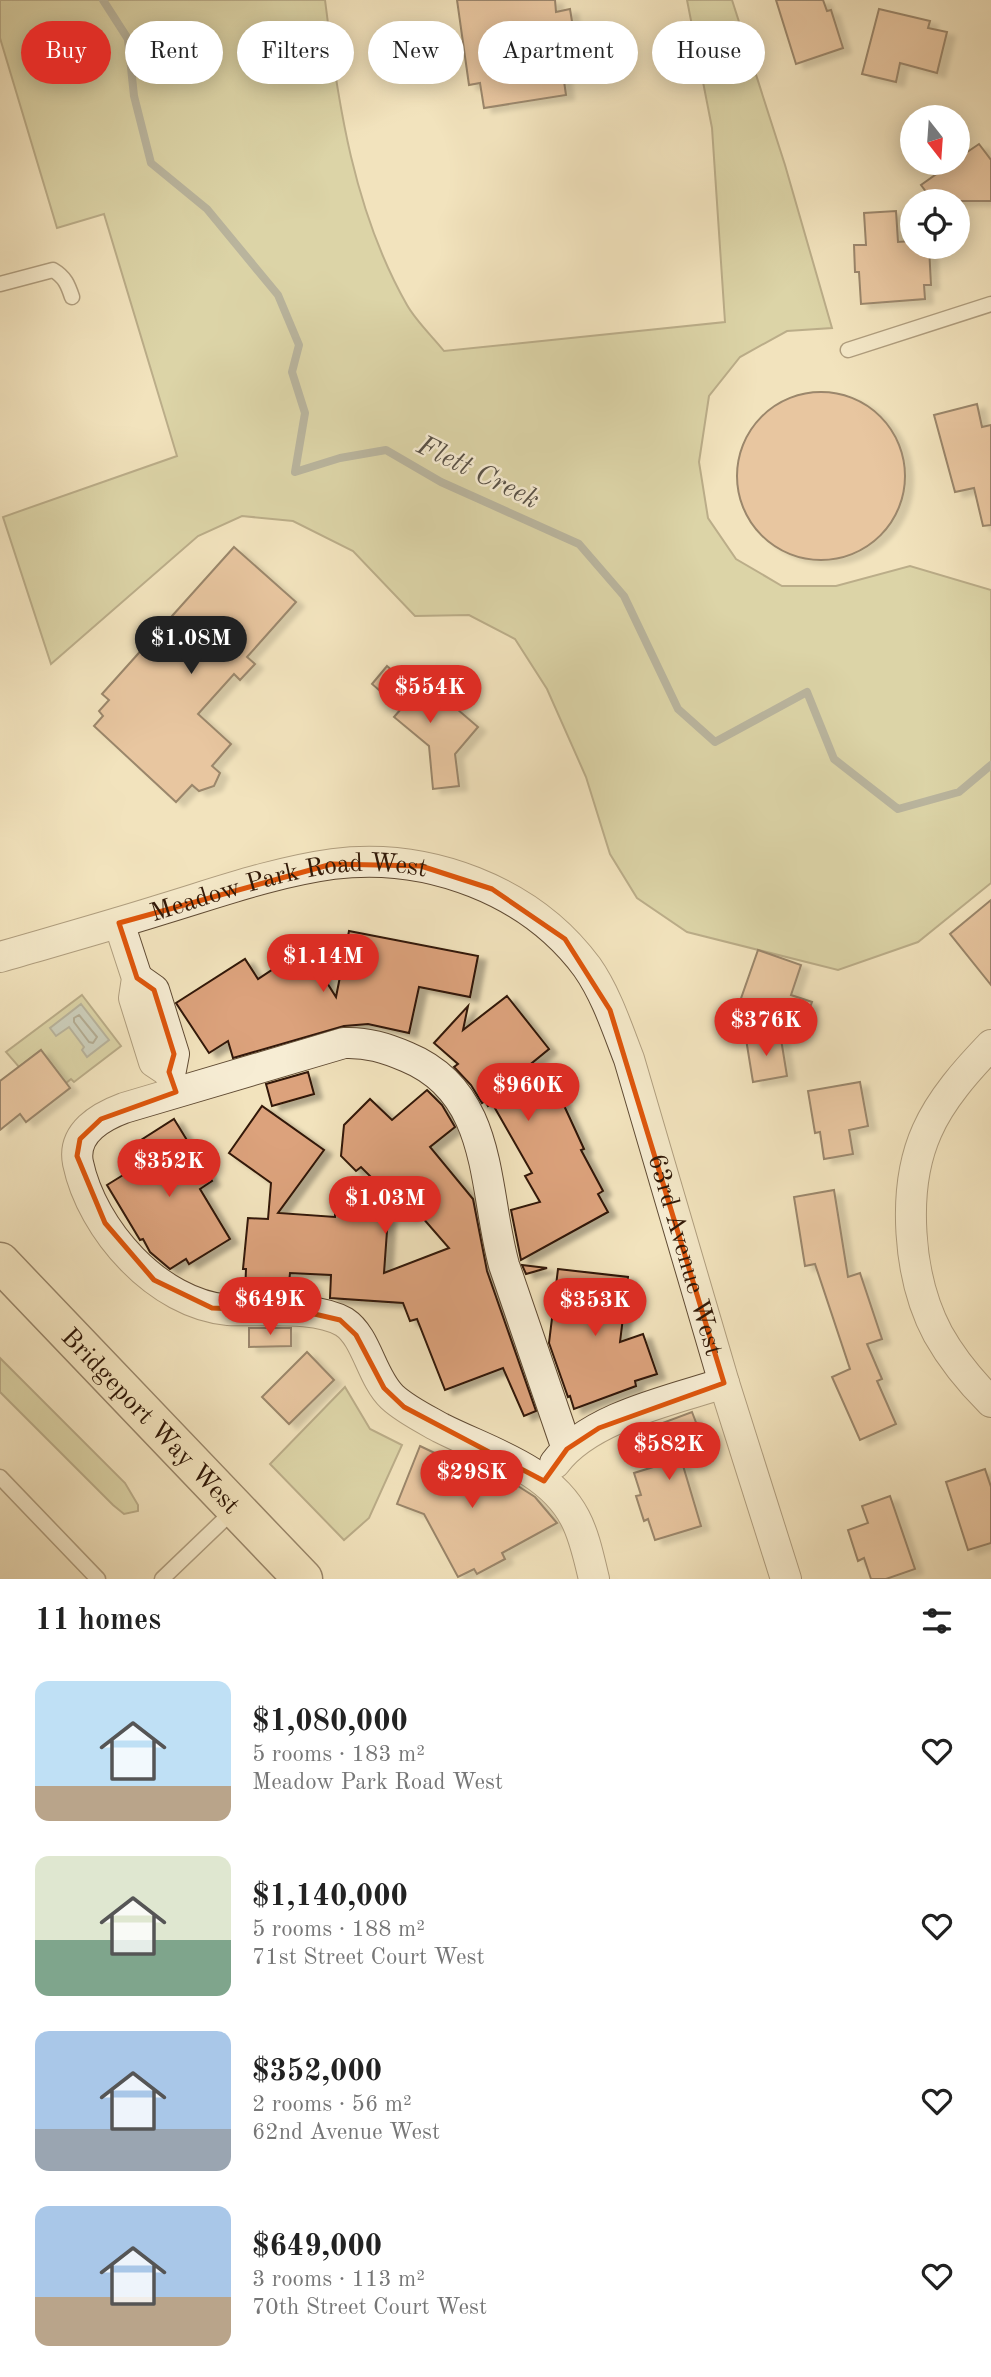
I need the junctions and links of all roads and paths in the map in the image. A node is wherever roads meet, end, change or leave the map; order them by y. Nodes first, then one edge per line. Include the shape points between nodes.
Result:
1 (0, 284) edge
2 (72, 297) dead end
3 (991, 304) edge
4 (848, 350) dead end
5 (119, 923) junction
6 (565, 939) joint
7 (0, 957) edge
8 (991, 1045) edge
9 (172, 1082) junction
10 (0, 1262) edge
11 (724, 1382) junction
12 (991, 1402) edge
13 (567, 1449) junction
14 (0, 1477) edge
15 (544, 1481) junction
16 (236, 1508) junction
17 (98, 1579) edge
18 (162, 1579) edge
19 (303, 1579) edge
20 (594, 1579) edge
21 (786, 1579) edge

1 - 2 lane via 53,270 67,283
3 - 4 lane
5 - 6 street, Meadow Park Road West via 290,873 332,864 389,862 454,874 492,889
5 - 7 street, Meadow Park Road West
5 - 9 street via 137,978 134,998 155,1062
6 - 11 street, 63rd Avenue West via 589,970 629,1059
8 - 12 street via 928,1129 914,1172 911,1221 920,1280 934,1324 957,1362
9 - 13 street via 352,1043 370,1044 413,1059 448,1084 481,1145 504,1265
9 - 15 street via 93,1124 77,1147 86,1190 141,1269 183,1298 212,1308 306,1312 340,1320 356,1335 384,1388 404,1407
10 - 16 main road, Bridgeport Way West
11 - 13 street via 615,1420
11 - 21 street, 63rd Avenue West
13 - 15 street
14 - 17 lane
15 - 20 street via 575,1517
16 - 18 lane
16 - 19 main road, Bridgeport Way West

